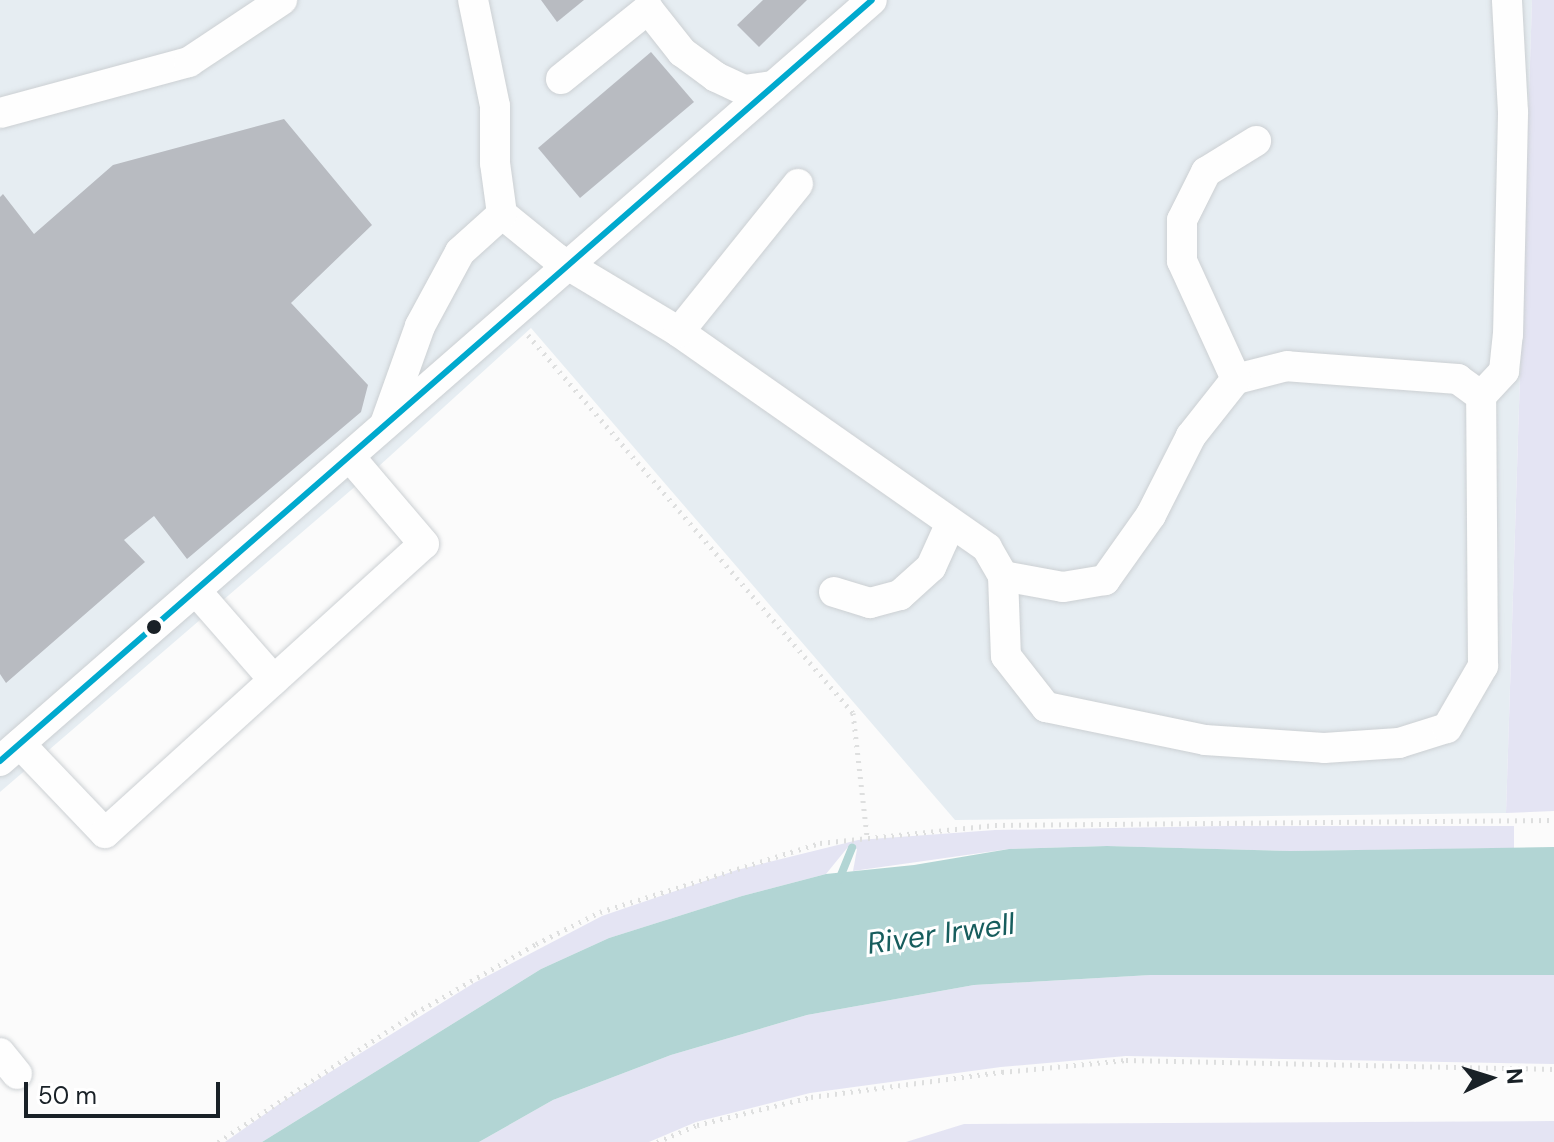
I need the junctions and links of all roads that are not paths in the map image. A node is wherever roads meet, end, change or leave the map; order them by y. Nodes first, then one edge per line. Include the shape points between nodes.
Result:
1 (282, 0) edge
2 (473, 0) edge
3 (872, 0) edge
4 (1507, 0) edge
5 (561, 79) dead end
6 (774, 86) junction
7 (0, 113) edge
8 (1256, 141) dead end
9 (798, 184) dead end
10 (502, 214) junction
11 (571, 265) junction
12 (679, 332) junction
13 (1236, 379) junction
14 (1481, 396) junction
15 (384, 427) junction
16 (350, 457) junction
17 (951, 523) junction
18 (1003, 576) junction
19 (196, 591) junction
20 (834, 592) dead end
21 (274, 680) junction
22 (10, 753) edge

1 - 7 street via 189,62
2 - 10 street via 495,106
3 - 6 street
4 - 14 street via 1513,112 1508,335 1504,371
5 - 6 street via 648,9 682,52 716,77 744,90
6 - 11 street
8 - 13 street via 1206,172 1182,220 1182,261
9 - 12 street
10 - 11 street
10 - 15 street via 460,252 420,326
11 - 12 street
11 - 15 street
12 - 17 street
13 - 14 street via 1287,366 1458,379
13 - 18 street via 1191,436 1151,515 1105,580 1063,587
14 - 18 street via 1483,666 1447,728 1399,743 1324,748 1205,740 1046,707 1006,656
15 - 16 street
16 - 19 street
16 - 21 street via 424,544
17 - 18 street via 987,548
17 - 20 street via 931,567 900,595 870,603
19 - 21 street
19 - 22 street
21 - 22 street via 105,833

